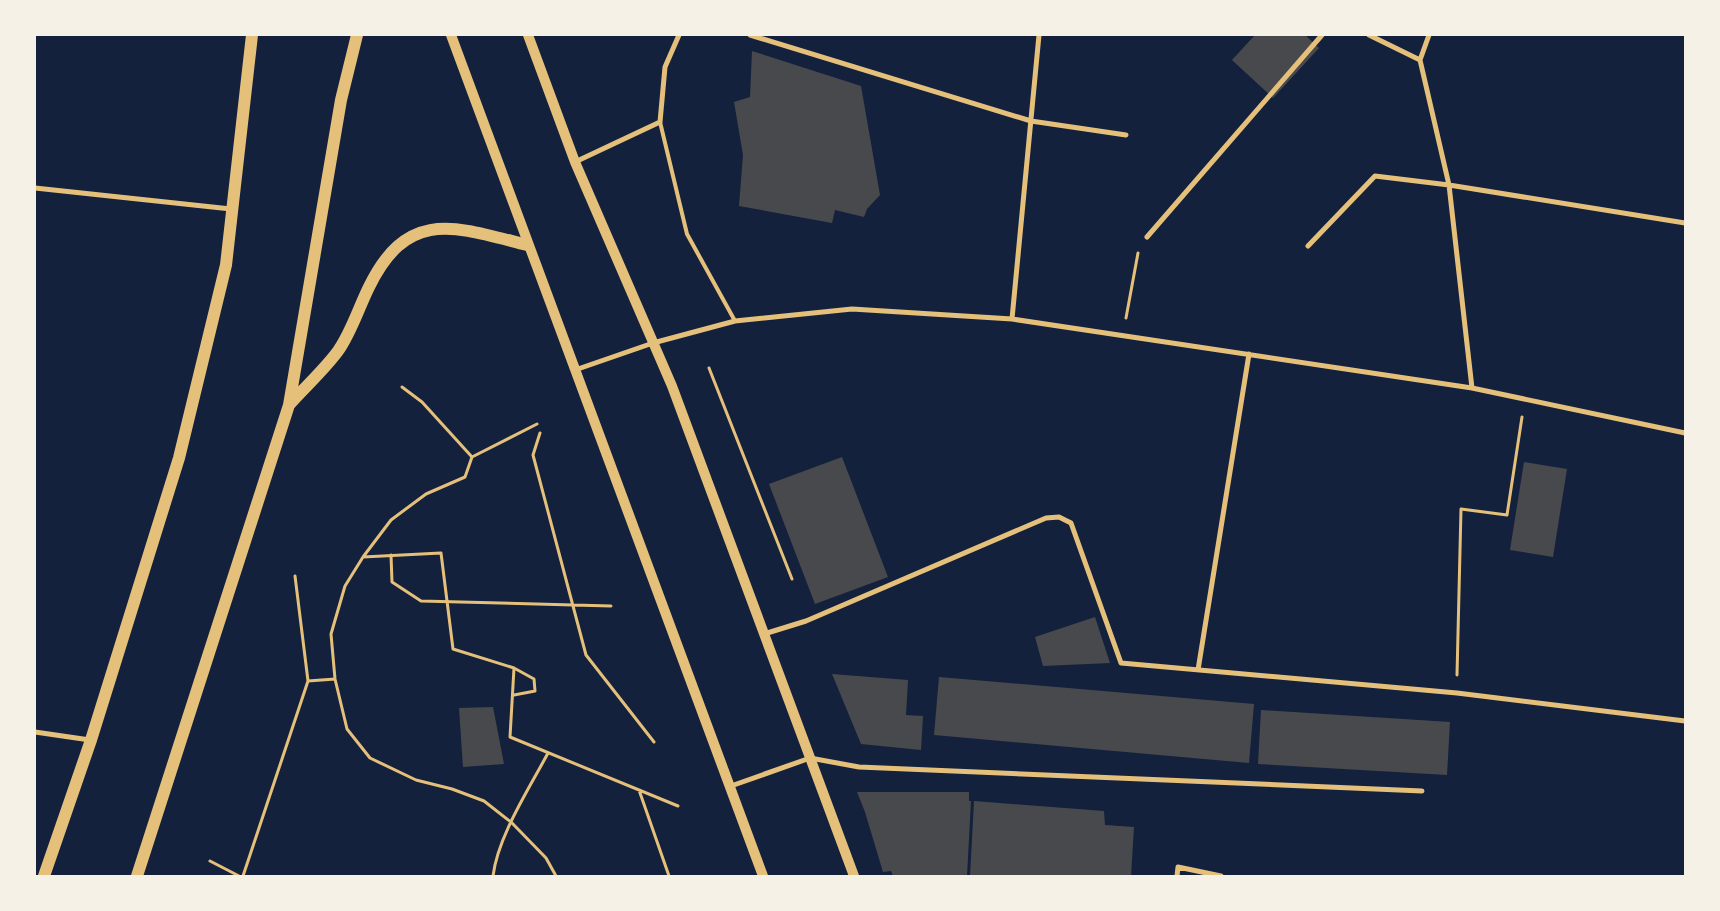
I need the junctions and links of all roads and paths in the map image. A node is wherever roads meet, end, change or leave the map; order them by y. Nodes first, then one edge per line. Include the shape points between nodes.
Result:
1 (252, 35) edge
2 (357, 35) edge
3 (451, 35) edge
4 (528, 35) edge
5 (679, 35) edge
6 (750, 35) edge
7 (1040, 35) edge
8 (1322, 35) edge
9 (1369, 35) edge
10 (1429, 35) edge
11 (1420, 60) junction
12 (1031, 121) junction
13 (660, 122) junction
14 (1126, 135) dead end
15 (575, 162) junction
16 (1449, 184) junction
17 (35, 188) edge
18 (232, 210) junction
19 (1685, 223) edge
20 (1147, 237) joint
21 (527, 244) junction
22 (1308, 246) dead end
23 (1012, 319) junction
24 (735, 321) junction
25 (1123, 336) junction
26 (653, 343) junction
27 (1249, 354) junction
28 (709, 368) dead end
29 (575, 370) junction
30 (402, 387) dead end
31 (1472, 388) junction
32 (1525, 398) junction
33 (289, 405) junction
34 (538, 424) dead end
35 (1685, 433) edge
36 (540, 434) dead end
37 (472, 457) junction
38 (391, 555) junction
39 (363, 557) junction
40 (294, 576) dead end
41 (792, 579) dead end
42 (447, 600) junction
43 (572, 604) junction
44 (611, 606) dead end
45 (764, 634) junction
46 (514, 668) junction
47 (1198, 670) junction
48 (335, 679) junction
49 (308, 681) junction
50 (1457, 693) junction
51 (514, 695) junction
52 (1685, 721) edge
53 (35, 732) edge
54 (91, 740) junction
55 (654, 742) dead end
56 (548, 752) junction
57 (810, 758) junction
58 (731, 786) junction
59 (639, 790) junction
60 (1422, 791) dead end
61 (678, 806) dead end
62 (512, 823) junction
63 (210, 861) dead end
64 (44, 876) edge
65 (137, 876) edge
66 (239, 876) edge
67 (243, 876) edge
68 (492, 876) edge
69 (556, 876) edge
70 (669, 876) edge
71 (762, 876) edge
72 (854, 876) edge
73 (1177, 876) edge
74 (1221, 876) edge

1 - 18 main road
2 - 33 main road via 341,100
3 - 21 main road
4 - 15 main road
5 - 13 street via 664,67
6 - 12 street
7 - 12 street
8 - 20 street
9 - 11 street
10 - 11 street
11 - 16 street
12 - 14 street
12 - 23 street
13 - 15 street
13 - 24 lane via 687,234
15 - 26 main road
16 - 19 street
16 - 22 street via 1375,176
16 - 31 street
17 - 18 street
18 - 54 main road via 226,265 179,458
20 - 25 path via 1138,254
21 - 29 main road
21 - 33 main road via 468,230 428,228 401,241 374,278 338,351
23 - 24 street via 852,310
23 - 25 street
24 - 26 street
25 - 27 street
26 - 29 street
26 - 45 main road
27 - 31 street
27 - 47 street
28 - 41 path
29 - 58 main road
30 - 37 path via 422,402
31 - 32 street
32 - 35 street
32 - 50 path via 1507,515 1461,509
33 - 65 main road
34 - 37 path
36 - 43 path via 533,455
37 - 39 path via 465,477 426,494 391,520
38 - 39 path
38 - 42 path via 392,582 421,601
38 - 42 path via 441,553
39 - 48 path via 345,586 331,634
40 - 49 path
42 - 43 path
42 - 46 path via 453,649
43 - 44 path
43 - 55 path via 586,655
45 - 47 street via 806,621 1046,518 1059,517 1071,524 1121,663
45 - 57 main road
46 - 51 path
46 - 51 path via 534,679 535,691
47 - 50 street
48 - 49 path
48 - 62 path via 347,729 370,758 416,780 484,801
49 - 67 path
50 - 52 street
51 - 56 path via 510,737
53 - 54 street
54 - 64 main road
56 - 59 path
56 - 62 path
57 - 58 street
57 - 60 street via 859,767
57 - 72 main road
58 - 71 main road
59 - 61 path
59 - 70 path
62 - 68 path via 494,862
62 - 69 path via 546,858
63 - 66 path
73 - 74 street via 1178,867

